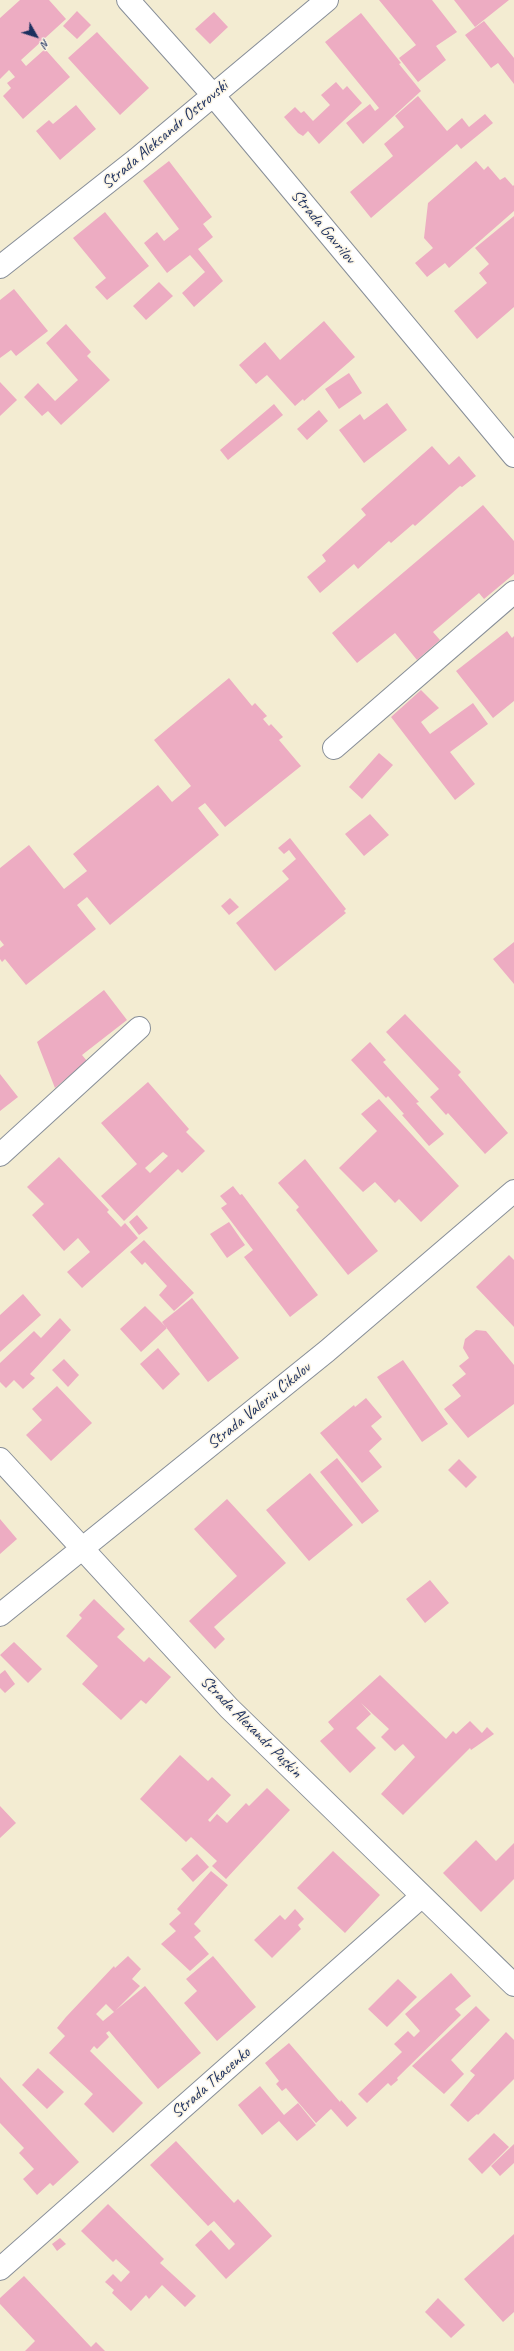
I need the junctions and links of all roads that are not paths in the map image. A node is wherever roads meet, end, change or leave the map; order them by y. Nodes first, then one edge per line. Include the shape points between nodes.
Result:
1 (128, 0) edge
2 (327, 0) edge
3 (213, 95) junction
4 (0, 267) edge
5 (514, 456) edge
6 (514, 592) edge
7 (334, 748) dead end
8 (139, 1028) dead end
9 (0, 1155) edge
10 (514, 1191) edge
11 (0, 1459) edge
12 (81, 1549) junction
13 (0, 1614) edge
14 (422, 1896) junction
15 (514, 1985) edge
16 (0, 2269) edge

1 - 3 street, Strada Gavrilov
2 - 3 street, Strada Aleksandr Ostrovski
3 - 4 street, Strada Aleksandr Ostrovski via 137,159
3 - 5 street, Strada Gavrilov
6 - 7 street
8 - 9 street
10 - 12 street, Strada Valeriu Cikalov via 327,1351
11 - 12 street, Strada Alexandr Pușkin
12 - 13 street, Strada Valeriu Cikalov
12 - 14 street, Strada Alexandr Pușkin via 229,1708
14 - 15 street, Strada Alexandr Pușkin
14 - 16 street, Strada Tkacenko

